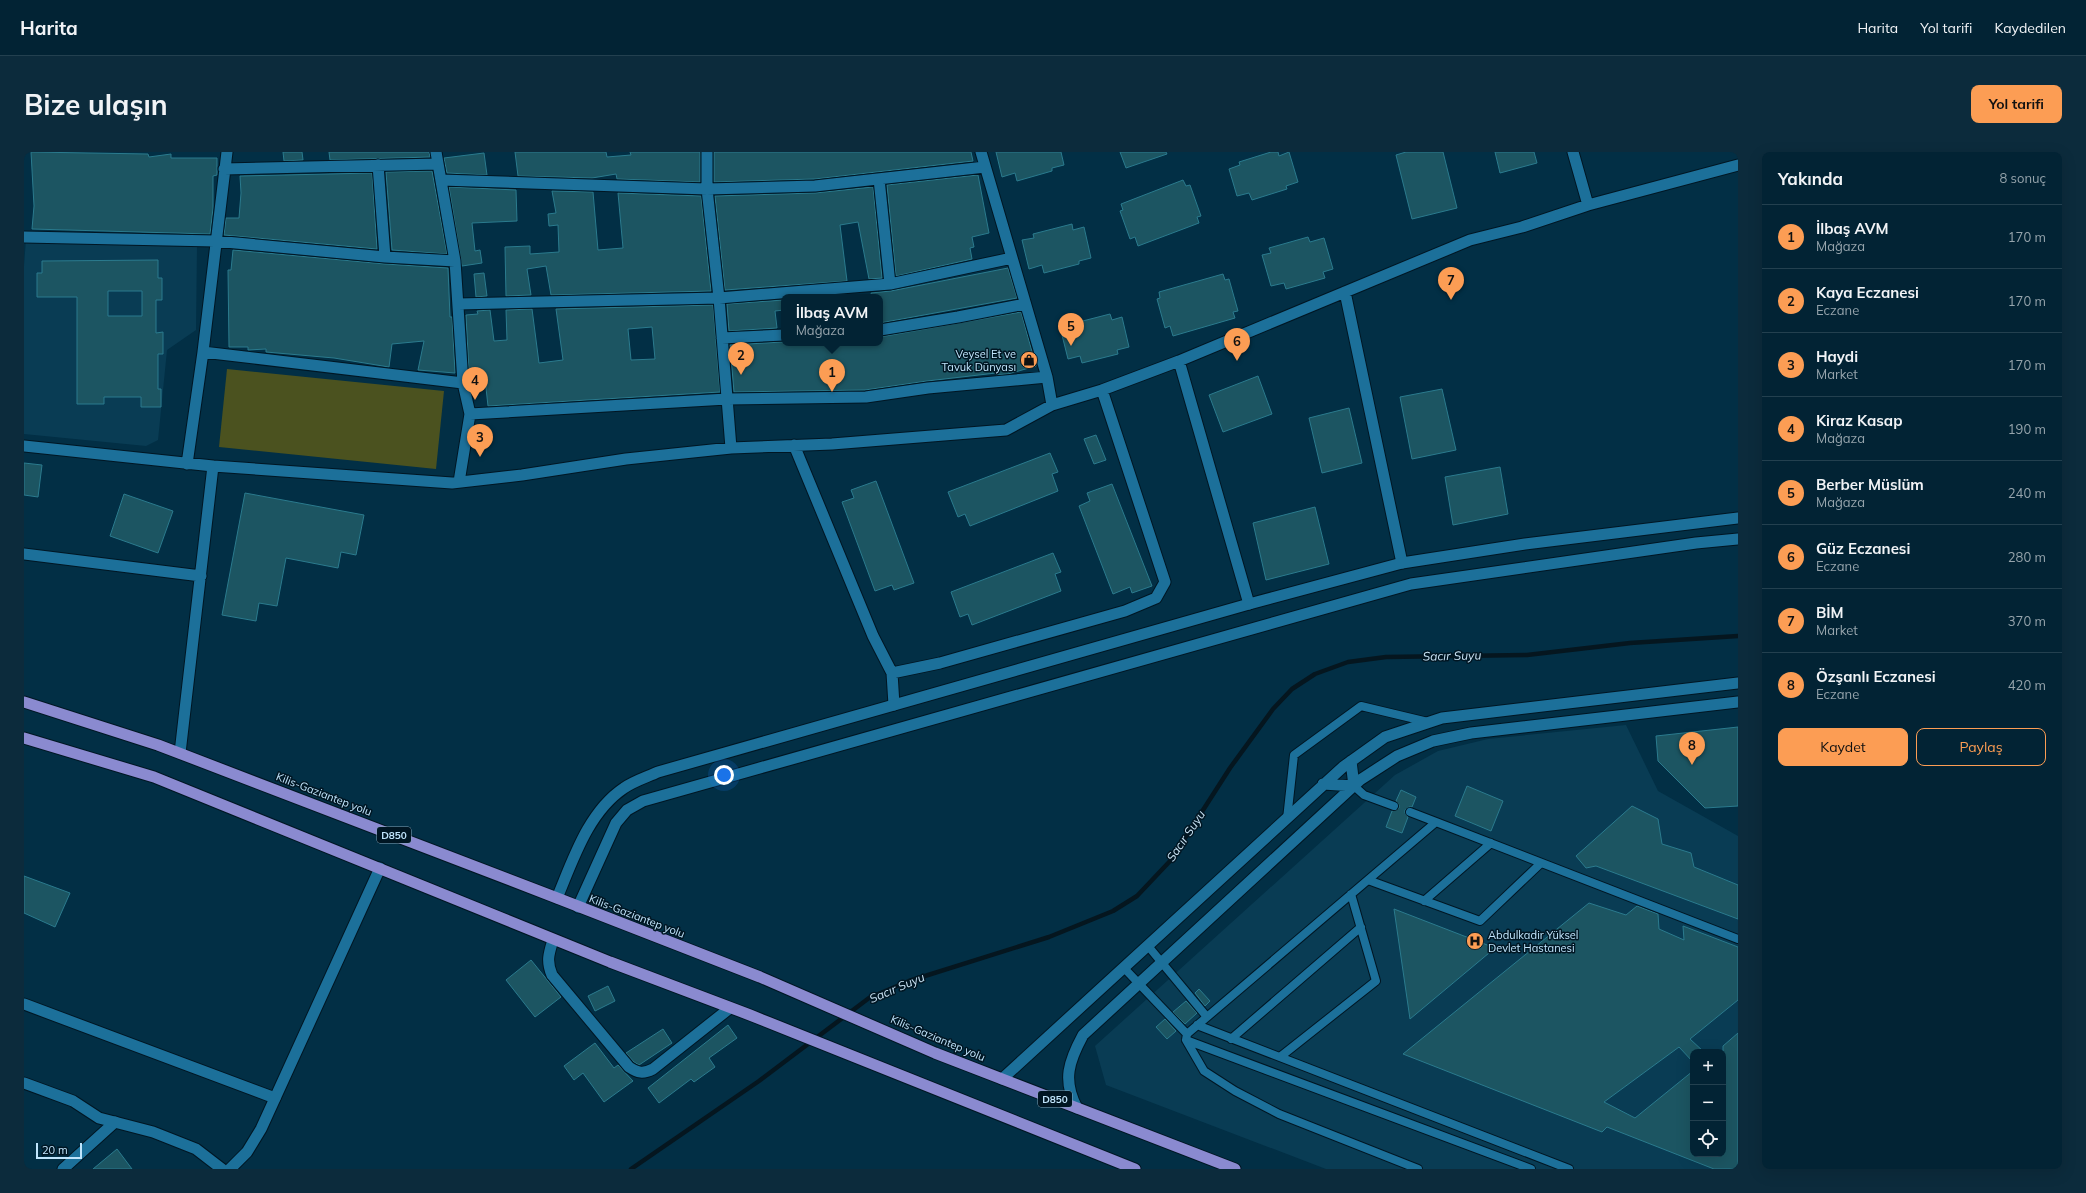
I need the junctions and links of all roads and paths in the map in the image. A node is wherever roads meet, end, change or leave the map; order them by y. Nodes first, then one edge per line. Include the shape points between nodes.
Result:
1 (227, 152) edge
2 (436, 152) edge
3 (707, 152) edge
4 (981, 152) edge
5 (1573, 152) edge
6 (438, 164) junction
7 (378, 165) junction
8 (1738, 165) edge
9 (985, 167) junction
10 (224, 169) junction
11 (879, 179) junction
12 (441, 180) junction
13 (707, 189) junction
14 (1588, 205) junction
15 (24, 236) edge
16 (215, 241) junction
17 (385, 257) junction
18 (1012, 258) junction
19 (455, 261) junction
20 (890, 284) junction
21 (1346, 292) junction
22 (719, 298) junction
23 (458, 304) junction
24 (1025, 304) junction
25 (883, 330) edge
26 (781, 335) edge
27 (722, 338) junction
28 (203, 352) junction
29 (1179, 361) junction
30 (1047, 377) junction
31 (463, 383) junction
32 (1102, 390) junction
33 (727, 399) junction
34 (1052, 405) junction
35 (470, 414) junction
36 (794, 445) junction
37 (24, 446) edge
38 (731, 448) junction
39 (187, 464) junction
40 (213, 466) junction
41 (459, 482) junction
42 (1738, 518) edge
43 (1738, 539) edge
44 (24, 554) edge
45 (1402, 563) junction
46 (201, 576) junction
47 (1249, 604) junction
48 (892, 673) junction
49 (1738, 683) edge
50 (24, 702) edge
51 (1738, 702) edge
52 (894, 705) junction
53 (1428, 722) junction
54 (24, 738) edge
55 (180, 753) junction
56 (1351, 761) junction
57 (1323, 784) junction
58 (1354, 786) junction
59 (1394, 806) dead end
60 (1410, 812) dead end
61 (1287, 818) junction
62 (1436, 822) junction
63 (1491, 843) junction
64 (1541, 863) junction
65 (380, 868) junction
66 (1368, 880) junction
67 (1351, 894) junction
68 (557, 898) junction
69 (1424, 900) junction
70 (578, 907) junction
71 (1361, 927) junction
72 (1738, 939) edge
73 (553, 940) junction
74 (1148, 946) junction
75 (1162, 962) junction
76 (1124, 968) junction
77 (1138, 984) junction
78 (24, 1004) edge
79 (730, 1008) junction
80 (1207, 1017) junction
81 (1197, 1025) junction
82 (1187, 1037) junction
83 (1231, 1038) junction
84 (1280, 1057) junction
85 (1002, 1079) junction
86 (24, 1083) edge
87 (275, 1098) junction
88 (1077, 1108) junction
89 (115, 1122) junction
90 (63, 1169) edge
91 (222, 1169) edge
92 (230, 1169) edge
93 (1135, 1169) edge
94 (1235, 1169) edge
95 (1418, 1169) edge
96 (1531, 1169) edge
97 (1569, 1169) edge

1 - 10 street
2 - 6 street
3 - 13 street
4 - 9 street
5 - 14 street
6 - 7 street
6 - 12 street
7 - 10 street
7 - 17 street
8 - 14 street
9 - 11 street
9 - 18 street
10 - 16 street
11 - 13 street via 815,186
11 - 20 street
12 - 13 street
12 - 19 street
13 - 22 street
14 - 21 street via 1522,227 1470,240
15 - 16 street
16 - 17 street
16 - 28 street
17 - 19 street
18 - 20 street
18 - 24 street
19 - 23 street
20 - 22 street
21 - 29 street
21 - 45 street
22 - 23 street
22 - 27 street
23 - 31 street
24 - 25 street
24 - 30 street
26 - 27 street
27 - 33 street
28 - 31 street
28 - 39 street
29 - 32 street
29 - 47 street
30 - 33 street via 928,388 866,397
30 - 34 street
31 - 35 street
32 - 34 street
32 - 48 street via 1165,582 1156,598 1111,615 940,663
33 - 35 street
33 - 38 street
34 - 36 street via 1006,430 925,438
35 - 41 street
36 - 38 street
36 - 48 street via 872,636
37 - 39 street
38 - 41 street via 626,459
39 - 40 street
40 - 41 street via 376,479
40 - 46 street
42 - 45 street via 1525,544
43 - 70 street via 1411,584 643,801 627,810 616,823
44 - 46 street
45 - 47 street
46 - 55 street
47 - 52 street
48 - 52 street
49 - 53 street via 1442,718
50 - 55 highway, Kilis-Gaziantep yolu / D850
51 - 58 street via 1471,733 1433,741 1397,756
52 - 68 street via 658,772 625,787 609,800 594,818
53 - 56 street via 1385,737
53 - 61 lane via 1361,706 1294,754
54 - 65 highway via 154,777
55 - 68 highway, Kilis-Gaziantep yolu / D850
56 - 57 street
56 - 58 street
57 - 58 street
57 - 61 street
58 - 59 lane via 1364,795
58 - 75 street
60 - 62 lane
61 - 74 street
62 - 63 lane
62 - 66 lane
63 - 64 lane
63 - 69 lane
64 - 69 lane via 1480,921
64 - 72 lane
65 - 73 highway
65 - 87 street
66 - 67 lane
66 - 69 lane
67 - 71 lane
67 - 80 lane
68 - 70 highway, Kilis-Gaziantep yolu / D850
70 - 85 highway, Kilis-Gaziantep yolu / D850 via 760,977 935,1053
71 - 83 lane
71 - 84 lane via 1376,981
73 - 79 highway
73 - 79 street via 547,958 552,975 629,1067 637,1072 646,1073 653,1070
74 - 75 lane
74 - 76 street
75 - 77 street
75 - 80 lane
76 - 77 lane
76 - 85 street
77 - 82 lane
77 - 88 street via 1083,1035 1072,1055 1068,1075 1070,1094
78 - 87 street
79 - 93 highway
80 - 81 lane
81 - 82 lane
81 - 83 lane
82 - 95 lane via 1204,1071 1235,1091 1279,1114
82 - 96 lane
83 - 84 lane
84 - 97 lane
85 - 88 highway, Kilis-Gaziantep yolu / D850
86 - 89 street via 73,1101 99,1118
87 - 92 street via 247,1152
88 - 94 highway, Kilis-Gaziantep yolu / D850
89 - 90 street
89 - 91 street via 153,1132 196,1149

